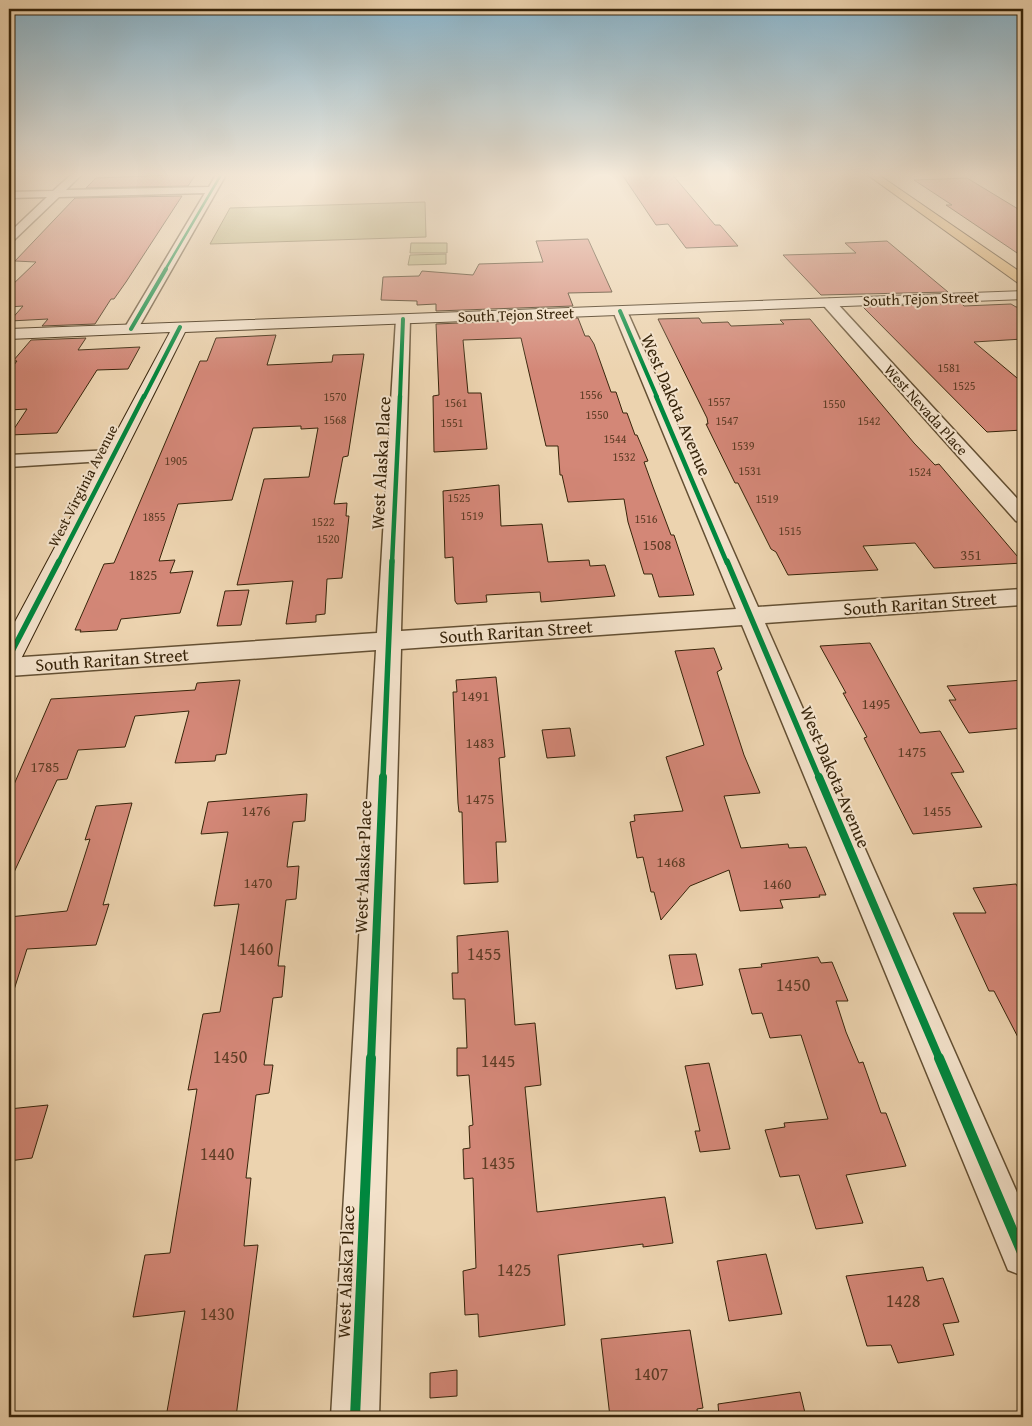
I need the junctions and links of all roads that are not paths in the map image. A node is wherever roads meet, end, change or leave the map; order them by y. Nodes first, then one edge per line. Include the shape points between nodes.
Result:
1 (183, 240) edge
2 (966, 240) edge
3 (1023, 280) edge
4 (1023, 295) edge
5 (829, 303) junction
6 (620, 311) junction
7 (404, 319) junction
8 (180, 327) junction
9 (131, 329) junction
10 (9, 334) edge
11 (113, 456) junction
12 (9, 461) edge
13 (1023, 517) edge
14 (1023, 598) edge
15 (750, 616) junction
16 (388, 640) junction
17 (9, 657) edge
18 (9, 667) edge
19 (1023, 1255) edge
20 (355, 1417) edge

1 - 9 street
2 - 3 main road
4 - 5 street, South Tejon Street
5 - 6 street, South Tejon Street
5 - 13 street, West Nevada Place
6 - 7 street, South Tejon Street
6 - 15 street, West Dakota Avenue
7 - 8 street, South Tejon Street
7 - 16 street, West Alaska Place
8 - 9 street, South Tejon Street
8 - 11 street, West Virginia Avenue
9 - 10 street, South Tejon Street
11 - 12 street
11 - 17 street, West Virginia Avenue
14 - 15 street, South Raritan Street
15 - 16 street, South Raritan Street
15 - 19 street, West Dakota Avenue
16 - 18 street, South Raritan Street
16 - 20 street, West Alaska Place

